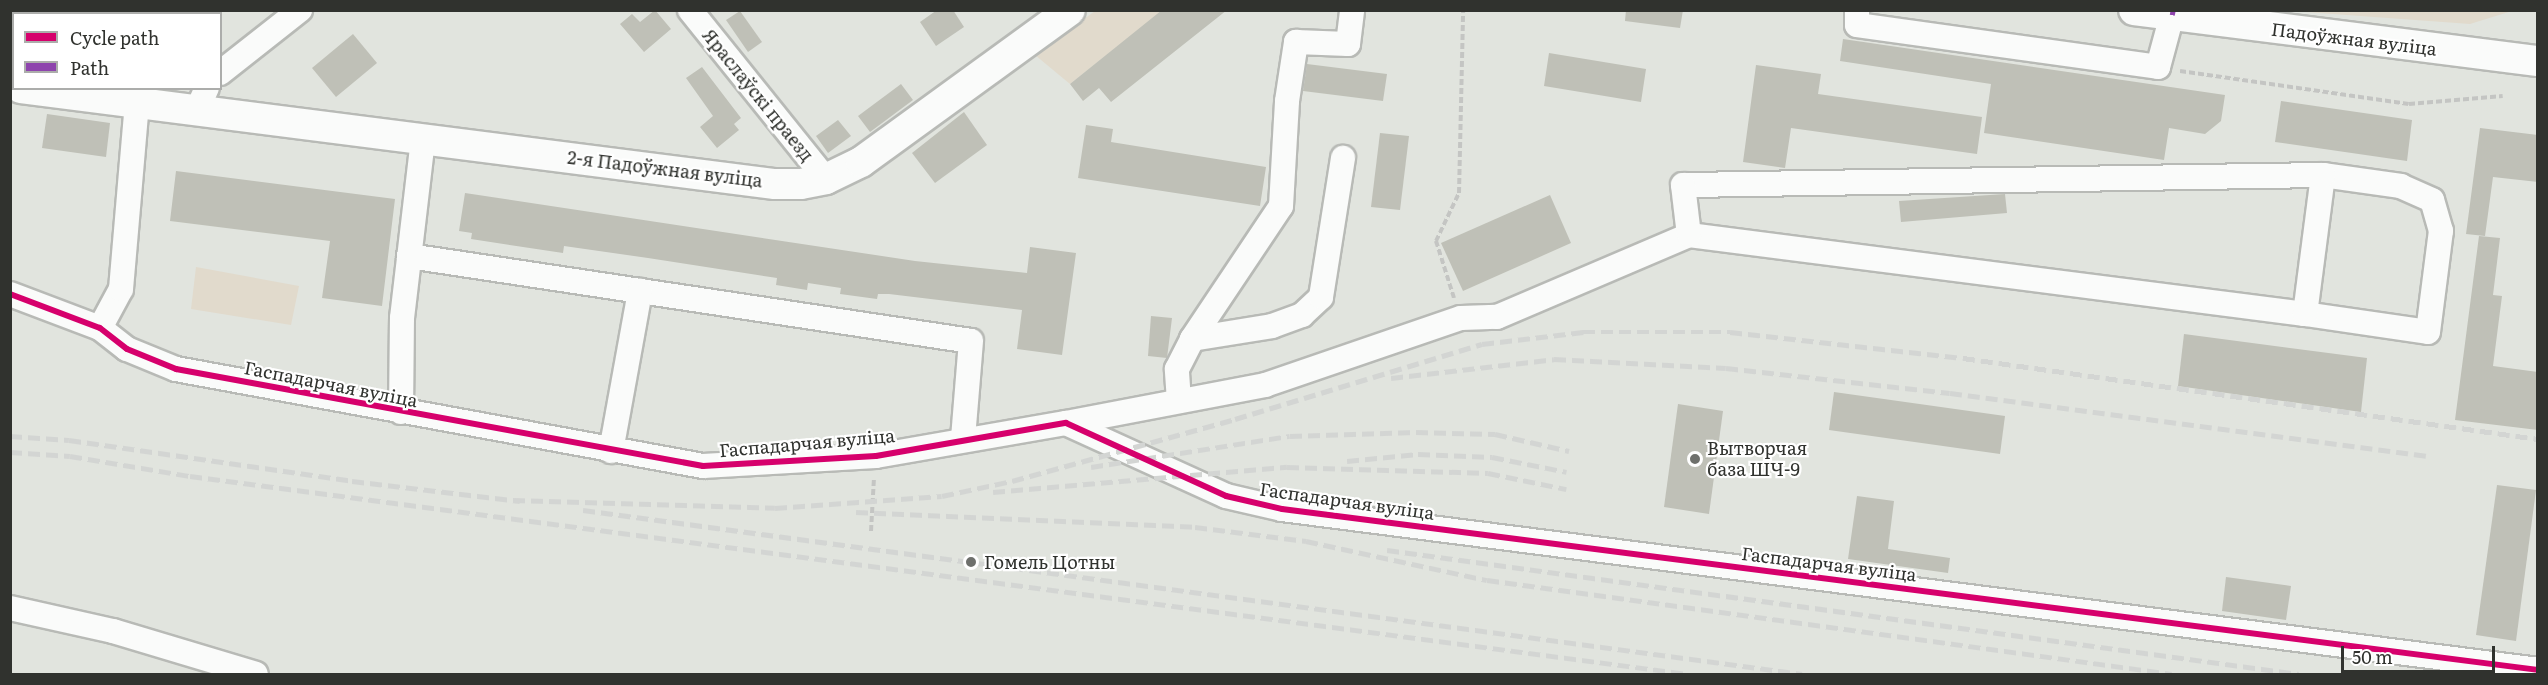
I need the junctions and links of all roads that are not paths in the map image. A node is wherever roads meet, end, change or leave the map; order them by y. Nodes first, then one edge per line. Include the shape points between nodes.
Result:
1 (300, 10) edge
2 (1070, 10) edge
3 (1352, 10) edge
4 (1857, 10) edge
5 (2134, 10) edge
6 (692, 11) edge
7 (2172, 15) junction
8 (2538, 61) edge
9 (222, 71) edge
10 (36, 90) edge
11 (202, 99) edge
12 (137, 104) junction
13 (423, 139) junction
14 (1343, 158) dead end
15 (2323, 175) junction
16 (826, 179) junction
17 (1689, 235) junction
18 (409, 256) junction
19 (640, 291) junction
20 (10, 294) edge
21 (2304, 314) junction
22 (100, 328) junction
23 (1192, 339) junction
24 (1179, 401) junction
25 (401, 412) junction
26 (1066, 423) junction
27 (963, 439) junction
28 (611, 450) junction
29 (10, 608) edge
30 (2538, 670) edge
31 (256, 675) edge

1 - 9 street
2 - 16 main road, 2-я Падоўжная вуліца via 897,138
3 - 23 street via 1348,44 1296,42 1287,101 1281,206
4 - 7 street via 1857,25 2158,67
5 - 7 main road, Падоўжная вуліца
6 - 16 street, Яраслаўскі праезд
7 - 8 main road, Падоўжная вуліца
10 - 12 main road, 2-я Падоўжная вуліца
11 - 12 main road, 2-я Падоўжная вуліца
11 - 13 main road, 2-я Падоўжная вуліца
12 - 22 street via 121,289
13 - 16 main road, 2-я Падоўжная вуліца via 775,183
13 - 18 street
14 - 23 street via 1321,297 1302,315 1272,326
15 - 17 street via 1683,184
15 - 21 street
15 - 21 street via 2401,186 2432,200 2441,231 2428,332
17 - 21 street
17 - 24 street via 1497,317 1461,318 1265,386
18 - 19 street
18 - 25 street via 402,318
19 - 27 street via 971,341
19 - 28 street
20 - 22 street, Гаспадарчая вуліца
22 - 25 street, Гаспадарчая вуліца via 127,349 176,369
23 - 24 street via 1177,369
24 - 26 street
25 - 28 street, Гаспадарчая вуліца
26 - 27 street, Гаспадарчая вуліца
26 - 30 street, Гаспадарчая вуліца via 1226,496 1282,509
27 - 28 street, Гаспадарчая вуліца via 876,456 703,466
29 - 31 street via 113,631

